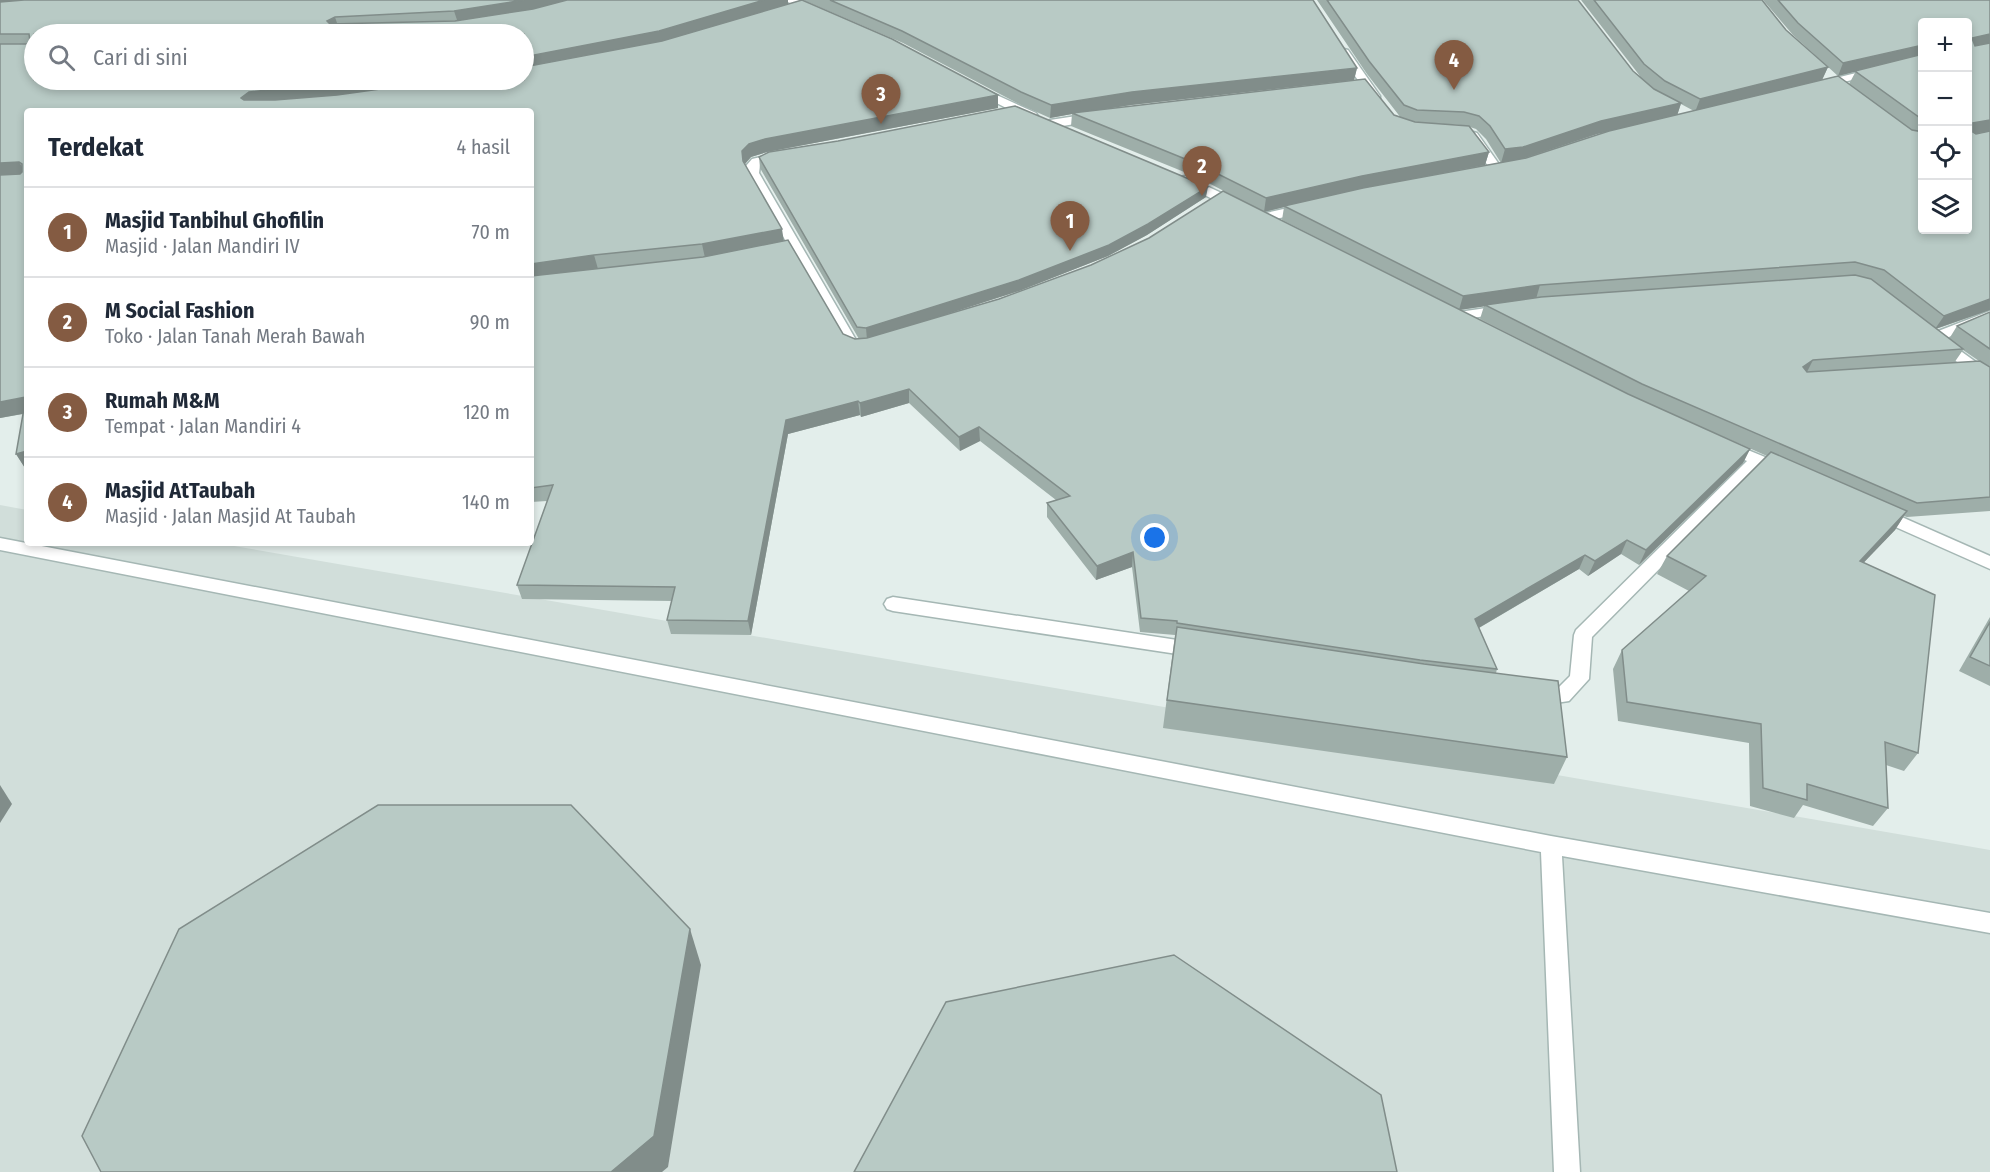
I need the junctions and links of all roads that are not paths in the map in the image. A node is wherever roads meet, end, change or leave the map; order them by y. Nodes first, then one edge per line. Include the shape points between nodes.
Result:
1 (794, 6) edge
2 (834, 20) edge
3 (1334, 37) edge
4 (1918, 61) edge
5 (967, 83) edge
6 (1811, 87) edge
7 (1384, 108) edge
8 (1016, 110) junction
9 (994, 114) edge
10 (1108, 115) edge
11 (1050, 124) junction
12 (1461, 131) edge
13 (1082, 137) edge
14 (798, 153) edge
15 (1513, 167) edge
16 (1167, 172) edge
17 (1316, 206) edge
18 (1262, 218) junction
19 (1282, 228) edge
20 (1525, 307) edge
21 (1990, 315) edge
22 (1480, 327) edge
23 (878, 343) edge
24 (1975, 368) junction
25 (1953, 370) edge
26 (1990, 379) edge
27 (1715, 441) edge
28 (1758, 460) junction
29 (1801, 479) edge
30 (1866, 507) edge
31 (0, 544) edge
32 (1990, 563) edge
33 (893, 604) dead end
34 (1213, 652) edge
35 (1520, 696) edge
36 (1551, 845) junction
37 (1990, 923) edge
38 (1568, 1172) edge

1 - 2 street
3 - 7 street via 1360,86
4 - 6 street
5 - 8 street
8 - 9 street
8 - 11 street
10 - 11 street
11 - 13 street
12 - 15 street via 1480,143 1491,171
14 - 23 street via 756,162 753,173 787,248 851,344 857,347
16 - 18 street via 1216,200
17 - 18 street
18 - 19 street
20 - 22 street via 1453,314
21 - 24 street via 1929,334
24 - 25 street
24 - 26 street
27 - 28 street
28 - 29 street
28 - 35 street via 1583,635 1579,679 1570,689 1562,696 1543,699
30 - 32 street
31 - 36 street
33 - 34 street
36 - 37 street
36 - 38 street

